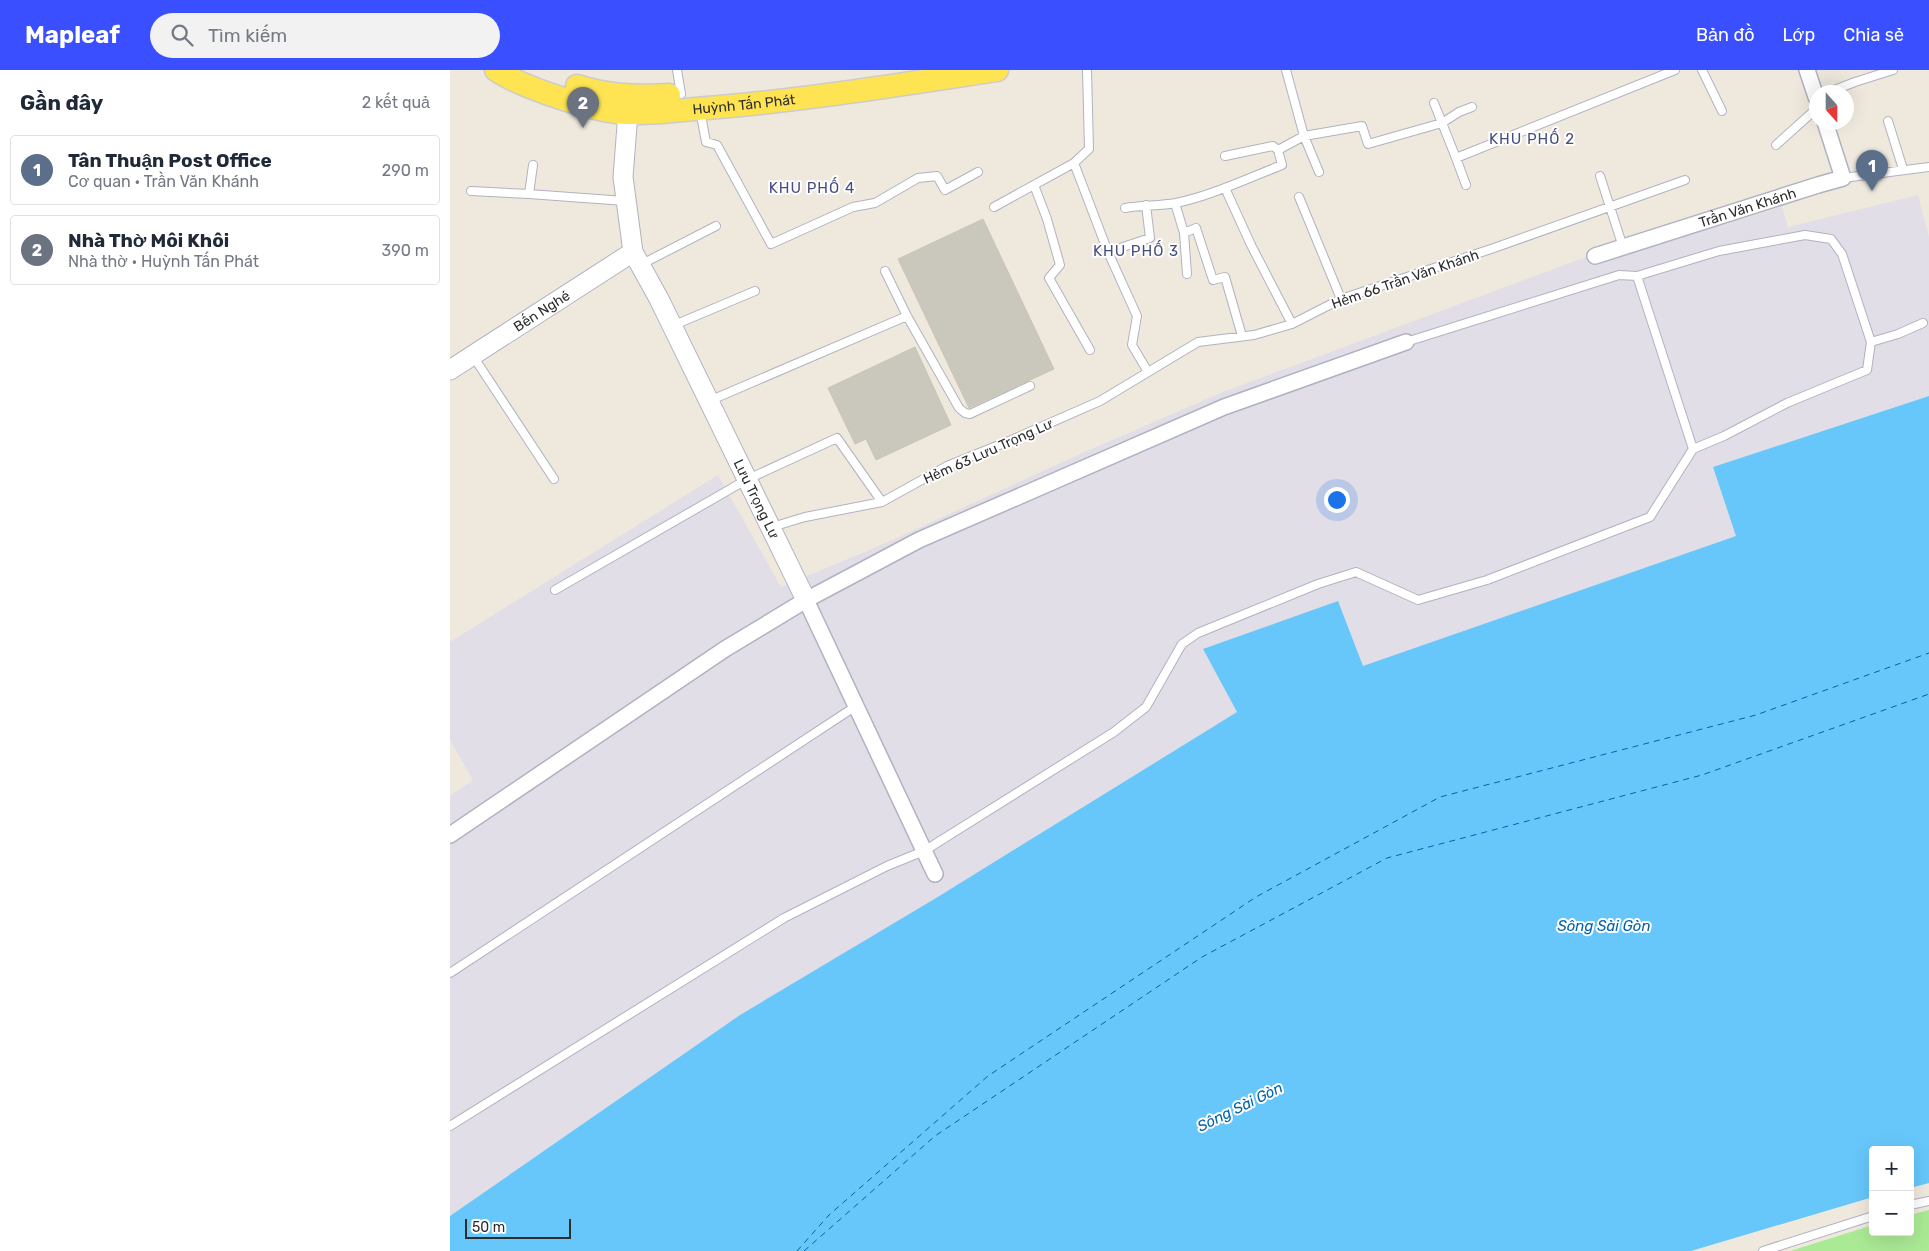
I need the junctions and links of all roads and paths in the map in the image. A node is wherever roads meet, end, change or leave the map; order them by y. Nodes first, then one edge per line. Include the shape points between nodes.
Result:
1 (496, 70) edge
2 (529, 70) edge
3 (676, 70) edge
4 (908, 70) edge
5 (997, 70) edge
6 (1088, 70) edge
7 (1286, 70) edge
8 (1675, 70) edge
9 (1702, 70) edge
10 (1807, 70) edge
11 (1893, 70) edge
12 (1812, 85) edge
13 (1847, 85) edge
14 (1434, 103) dead end
15 (688, 104) junction
16 (629, 105) junction
17 (1472, 107) dead end
18 (1722, 111) dead end
19 (1809, 116) edge
20 (1442, 122) junction
21 (1888, 122) dead end
22 (1828, 130) edge
23 (1304, 136) junction
24 (1776, 146) dead end
25 (1278, 150) junction
26 (1225, 156) dead end
27 (1456, 158) junction
28 (1074, 163) junction
29 (533, 165) dead end
30 (1929, 167) edge
31 (1903, 169) junction
32 (978, 172) dead end
33 (1318, 172) dead end
34 (1600, 176) dead end
35 (1843, 178) junction
36 (1685, 180) dead end
37 (1034, 185) junction
38 (1466, 185) dead end
39 (1225, 188) junction
40 (472, 191) dead end
41 (529, 194) junction
42 (1299, 197) dead end
43 (627, 201) junction
44 (1176, 203) junction
45 (1146, 204) junction
46 (994, 207) dead end
47 (1611, 207) junction
48 (1126, 208) dead end
49 (716, 226) dead end
50 (1184, 233) junction
51 (1623, 247) junction
52 (1108, 252) junction
53 (1595, 256) dead end
54 (637, 259) junction
55 (885, 271) dead end
56 (1187, 274) dead end
57 (1637, 276) junction
58 (755, 291) dead end
59 (1341, 299) junction
60 (908, 316) junction
61 (1923, 323) dead end
62 (1292, 324) junction
63 (672, 326) junction
64 (1242, 336) junction
65 (1198, 342) joint
66 (1406, 342) joint
67 (1871, 342) junction
68 (1090, 350) dead end
69 (473, 356) junction
70 (450, 370) edge
71 (1148, 372) junction
72 (1030, 386) dead end
73 (708, 401) junction
74 (1693, 449) junction
75 (554, 478) dead end
76 (746, 480) junction
77 (882, 502) junction
78 (770, 528) junction
79 (555, 590) dead end
80 (806, 600) junction
81 (856, 706) junction
82 (450, 835) edge
83 (924, 851) junction
84 (934, 874) dead end
85 (450, 973) edge
86 (450, 1126) edge
87 (1929, 1201) edge
88 (1914, 1204) edge
89 (1869, 1217) edge
90 (1763, 1251) edge

1 - 16 main road, Huỳnh Tấn Phát via 506,77 598,108
2 - 16 main road, Huỳnh Tấn Phát
3 - 15 lane
4 - 15 main road, Huỳnh Tấn Phát
5 - 15 main road, Huỳnh Tấn Phát via 784,101
6 - 28 lane via 1089,149
7 - 23 lane
8 - 27 lane
9 - 18 lane
10 - 12 street
11 - 13 lane
14 - 20 lane
15 - 16 main road, Huỳnh Tấn Phát
15 - 32 lane via 706,142 716,145 771,244 853,207 875,203 918,178 937,176 945,190
16 - 43 street, Lưu Trọng Lư via 623,177
17 - 20 lane
19 - 24 lane
20 - 23 lane via 1368,144 1362,126
20 - 27 lane
21 - 31 lane
22 - 35 street
23 - 25 lane
23 - 33 lane
25 - 26 lane via 1273,146
25 - 39 lane via 1282,165
27 - 38 lane
28 - 37 lane
28 - 52 lane
29 - 41 lane
30 - 31 lane
31 - 35 lane
34 - 47 lane
35 - 51 street, Trần Văn Khánh
36 - 47 lane, Hẻm 66 Trần Văn Khánh
37 - 46 lane
37 - 68 lane via 1060,265 1049,278
39 - 44 lane
39 - 62 lane
40 - 41 lane
41 - 43 lane
42 - 59 lane
43 - 54 street, Lưu Trọng Lư
44 - 45 lane
44 - 50 lane
45 - 48 lane
45 - 52 lane via 1150,238
47 - 51 lane
47 - 59 lane, Hẻm 66 Trần Văn Khánh
49 - 54 lane
50 - 56 lane
50 - 64 lane via 1196,228 1213,280 1225,277
51 - 53 street, Trần Văn Khánh
52 - 71 lane via 1137,316 1132,345
54 - 63 street, Lưu Trọng Lư
54 - 69 street, Bến Nghé
55 - 60 lane
57 - 66 lane via 1619,275
57 - 67 lane via 1719,251 1805,235 1831,239 1842,254
57 - 74 lane
58 - 63 lane
59 - 62 lane, Hẻm 66 Trần Văn Khánh
60 - 72 lane via 959,408 965,413 970,414
60 - 73 lane
61 - 67 lane
62 - 64 lane, Hẻm 66 Trần Văn Khánh
63 - 73 street, Lưu Trọng Lư
64 - 65 lane, Hẻm 66 Trần Văn Khánh
65 - 71 lane, Hẻm 63 Lưu Trọng Lư
66 - 80 street via 1224,408 919,540
67 - 74 lane via 1868,370 1787,403
69 - 70 street, Bến Nghé
69 - 75 lane
71 - 77 lane, Hẻm 63 Lưu Trọng Lư via 1100,401 947,466
73 - 76 street, Lưu Trọng Lư
74 - 83 lane via 1650,517 1487,580 1418,600 1356,572 1198,633 1182,644 1146,707 1106,737
76 - 77 lane via 837,438
76 - 78 street, Lưu Trọng Lư
76 - 79 lane
77 - 78 lane, Hẻm 63 Lưu Trọng Lư via 805,517
78 - 80 street, Lưu Trọng Lư
80 - 81 street, Lưu Trọng Lư
80 - 82 street via 724,650
81 - 83 street, Lưu Trọng Lư
81 - 85 lane
83 - 84 street, Lưu Trọng Lư
83 - 86 lane via 784,918
87 - 88 lane
89 - 90 lane

